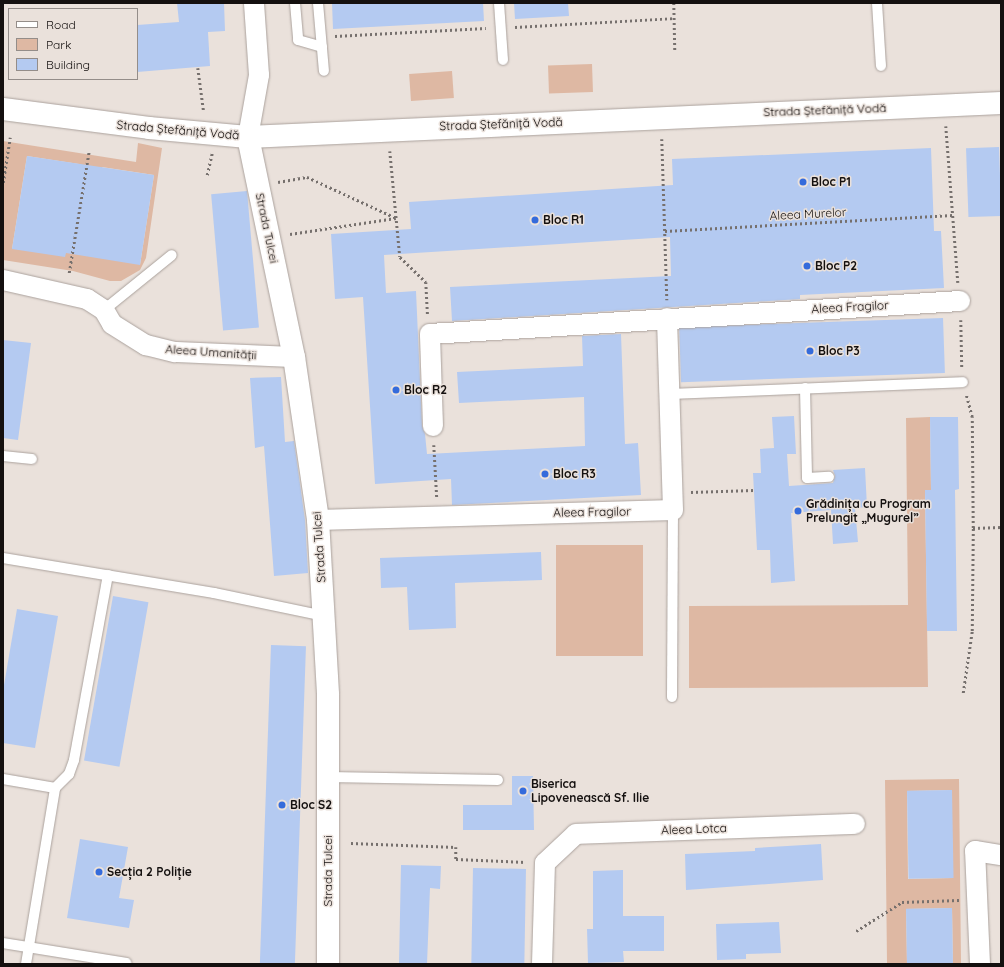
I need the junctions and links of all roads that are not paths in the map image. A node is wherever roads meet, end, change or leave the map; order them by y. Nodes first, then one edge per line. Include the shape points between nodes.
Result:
1 (254, 3) edge
2 (295, 3) edge
3 (318, 3) edge
4 (499, 3) edge
5 (877, 3) edge
6 (322, 47) junction
7 (502, 60) dead end
8 (881, 66) dead end
9 (324, 71) dead end
10 (1001, 103) edge
11 (3, 109) edge
12 (248, 137) junction
13 (172, 256) dead end
14 (3, 280) edge
15 (960, 301) road end
16 (104, 310) junction
17 (667, 318) junction
18 (294, 357) junction
19 (963, 382) road end
20 (805, 388) junction
21 (669, 394) junction
22 (433, 426) road end
23 (3, 456) edge
24 (32, 459) dead end
25 (829, 477) dead end
26 (673, 502) junction
27 (318, 520) junction
28 (3, 558) edge
29 (108, 575) junction
30 (324, 616) junction
31 (672, 697) dead end
32 (328, 777) junction
33 (3, 778) edge
34 (498, 780) dead end
35 (55, 788) junction
36 (855, 824) dead end
37 (1001, 855) edge
38 (3, 943) edge
39 (29, 947) junction
40 (126, 963) dead end
41 (26, 964) edge
42 (328, 964) edge
43 (542, 964) edge
44 (980, 964) edge

1 - 12 street via 259,75
2 - 6 lane via 298,40
3 - 6 lane
4 - 7 lane
5 - 8 lane
6 - 9 lane
10 - 12 street, Strada Ștefăniță Vodă
11 - 12 street, Strada Ștefăniță Vodă via 148,128
12 - 18 street, Strada Tulcei
13 - 16 lane
14 - 16 street, Aleea Umanității via 88,299
15 - 17 street, Aleea Fragilor
16 - 18 street, Aleea Umanității via 112,324 146,345 175,352
17 - 21 street
17 - 22 street, Aleea Fragilor via 430,334
18 - 27 street, Strada Tulcei
19 - 20 lane
20 - 21 lane
20 - 25 lane via 807,478
21 - 26 street
23 - 24 lane
26 - 27 street, Aleea Fragilor via 438,516
26 - 31 lane
27 - 30 street, Strada Tulcei
28 - 29 lane
29 - 30 lane via 214,593
29 - 35 lane via 74,760 69,774
30 - 32 street, Strada Tulcei via 328,695
32 - 34 lane
32 - 42 street, Strada Tulcei
33 - 35 lane
35 - 39 lane
36 - 43 street, Aleea Lotca via 576,834 545,863
37 - 44 street via 974,851
38 - 39 lane
39 - 40 lane
39 - 41 lane

